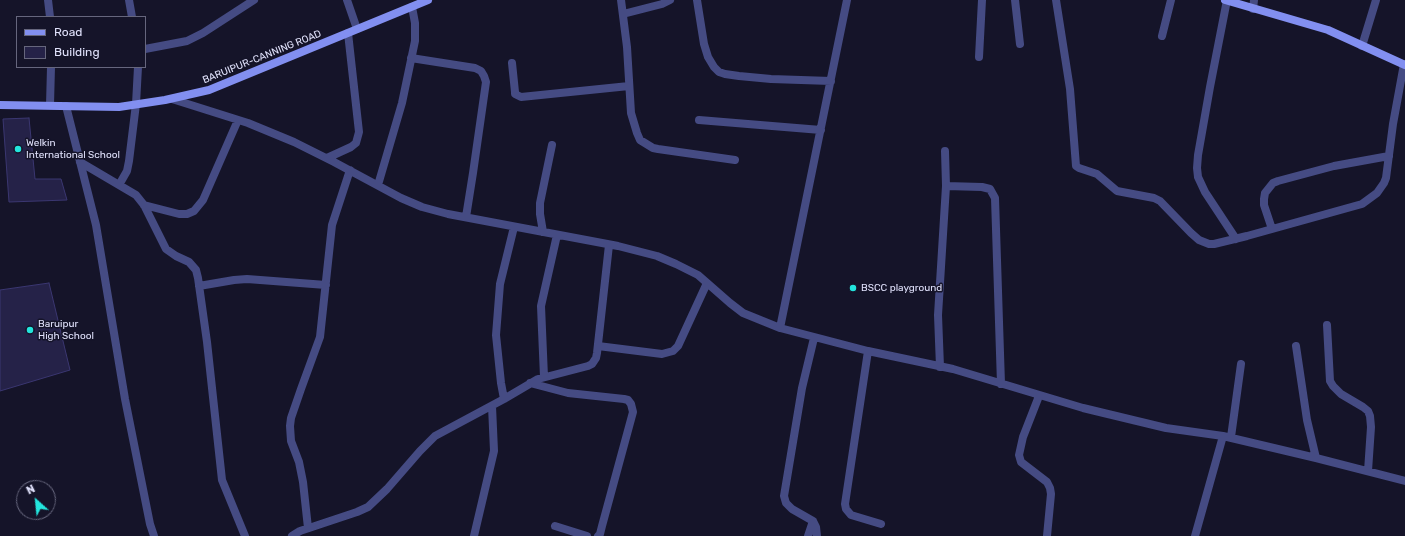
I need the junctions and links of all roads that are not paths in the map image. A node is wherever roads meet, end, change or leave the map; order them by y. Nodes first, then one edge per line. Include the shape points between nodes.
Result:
1 (48, 0) edge
2 (129, 0) edge
3 (254, 0) edge
4 (347, 0) edge
5 (428, 0) edge
6 (621, 0) edge
7 (670, 0) edge
8 (697, 0) edge
9 (847, 0) edge
10 (982, 0) edge
11 (1015, 0) edge
12 (1056, 0) edge
13 (1171, 0) edge
14 (1226, 0) edge
15 (1254, 0) edge
16 (1376, 0) edge
17 (412, 7) junction
18 (1254, 9) junction
19 (623, 14) junction
20 (50, 16) edge
21 (132, 16) edge
22 (357, 29) junction
23 (348, 33) junction
24 (1162, 36) dead end
25 (1020, 44) dead end
26 (1362, 46) junction
27 (146, 49) edge
28 (979, 57) dead end
29 (411, 58) junction
30 (512, 63) dead end
31 (1405, 64) edge
32 (51, 68) edge
33 (138, 68) edge
34 (831, 81) junction
35 (629, 86) junction
36 (172, 99) junction
37 (0, 104) edge
38 (136, 104) junction
39 (50, 106) junction
40 (66, 106) junction
41 (238, 120) junction
42 (699, 120) dead end
43 (821, 130) junction
44 (552, 145) dead end
45 (946, 151) dead end
46 (1389, 156) junction
47 (327, 158) junction
48 (735, 160) dead end
49 (80, 162) junction
50 (350, 170) junction
51 (119, 184) junction
52 (378, 185) junction
53 (946, 186) junction
54 (144, 205) junction
55 (466, 217) junction
56 (514, 226) junction
57 (1272, 229) junction
58 (544, 232) junction
59 (557, 235) junction
60 (1236, 239) junction
61 (609, 245) junction
62 (707, 283) junction
63 (326, 285) junction
64 (199, 286) junction
65 (1327, 325) dead end
66 (780, 328) junction
67 (814, 338) junction
68 (598, 346) junction
69 (1296, 346) dead end
70 (868, 351) junction
71 (1241, 364) dead end
72 (940, 367) junction
73 (544, 377) junction
74 (530, 383) junction
75 (1001, 384) junction
76 (1039, 396) junction
77 (504, 399) junction
78 (492, 406) junction
79 (1227, 437) junction
80 (1316, 458) junction
81 (1368, 471) junction
82 (1405, 481) edge
83 (813, 521) junction
84 (881, 524) dead end
85 (555, 526) dead end
86 (308, 528) junction
87 (154, 536) edge
88 (244, 536) edge
89 (292, 536) edge
90 (474, 536) edge
91 (587, 536) edge
92 (598, 536) edge
93 (808, 536) edge
94 (817, 536) edge
95 (1047, 536) edge
96 (1195, 536) edge

1 - 20 street
2 - 21 street
3 - 27 street via 187,41
4 - 22 street
5 - 17 main road, BARUIPUR-CANNING ROAD
6 - 19 street
7 - 19 street
8 - 34 street via 704,44 708,57 719,72 765,79
9 - 34 street
10 - 28 street
11 - 25 street
12 - 60 street via 1070,89 1076,166 1097,174 1118,191 1160,201 1204,243 1214,244
13 - 24 street
14 - 18 main road
14 - 60 street via 1197,168 1205,192
15 - 18 street
16 - 26 street
17 - 22 main road, BARUIPUR-CANNING ROAD
17 - 29 street via 416,33
18 - 26 main road via 1328,30
19 - 35 street
22 - 23 main road, BARUIPUR-CANNING ROAD
23 - 36 main road, BARUIPUR-CANNING ROAD via 209,90
23 - 47 street via 359,132 356,143
26 - 31 main road
29 - 52 street via 402,103
29 - 55 street via 475,68 484,76 486,82
30 - 35 street via 515,94 521,97
31 - 46 street
32 - 39 street
33 - 38 street
34 - 43 street
35 - 48 street via 631,113 640,140 653,148
36 - 38 main road, BARUIPUR-CANNING ROAD
36 - 41 street
37 - 39 main road, BARUIPUR-CANNING ROAD
38 - 40 main road, BARUIPUR-CANNING ROAD via 119,107
38 - 51 street via 127,170
39 - 40 main road, BARUIPUR-CANNING ROAD
40 - 49 street
41 - 47 street
41 - 54 street via 204,200 194,211 180,214
42 - 43 street
43 - 66 street
44 - 58 street via 540,203
45 - 53 street
46 - 57 street via 1384,183 1377,193 1362,204
46 - 57 street via 1334,166 1273,184 1265,193 1264,205
47 - 50 street
49 - 51 street
49 - 87 street via 96,225 125,399
50 - 52 street
50 - 63 street via 334,218
51 - 54 street via 136,195
52 - 55 street via 422,207
53 - 72 street via 938,315
53 - 75 street via 982,186 990,189 995,198
54 - 64 street via 163,245 170,253 192,265 196,270
55 - 56 street
56 - 58 street
56 - 77 street via 500,284 496,335
57 - 60 street
58 - 59 street
59 - 61 street
59 - 73 street via 541,306
61 - 62 street via 657,256 698,275
61 - 68 street
62 - 66 street via 743,312
62 - 68 street via 678,346 673,351 662,354
63 - 64 street via 247,279
63 - 86 street via 318,345 290,426 291,441 303,482
64 - 88 street via 222,480
65 - 81 street via 1330,381 1341,394 1364,407 1370,416
66 - 67 street
67 - 70 street
67 - 83 street via 802,388 784,496 792,509
68 - 73 street via 592,364
69 - 80 street via 1307,420
70 - 72 street
70 - 84 street via 845,504 851,515
71 - 79 street
72 - 75 street
73 - 74 street
74 - 77 street
74 - 92 street via 568,393 624,399 631,404 633,412
75 - 76 street
76 - 79 street via 1166,428
76 - 95 street via 1019,455 1021,462 1047,482 1050,488
77 - 78 street
78 - 86 street via 435,436 368,507
78 - 90 street via 493,456
79 - 80 street
79 - 96 street
80 - 81 street
81 - 82 street
83 - 93 street
83 - 94 street
85 - 91 street
86 - 89 street

